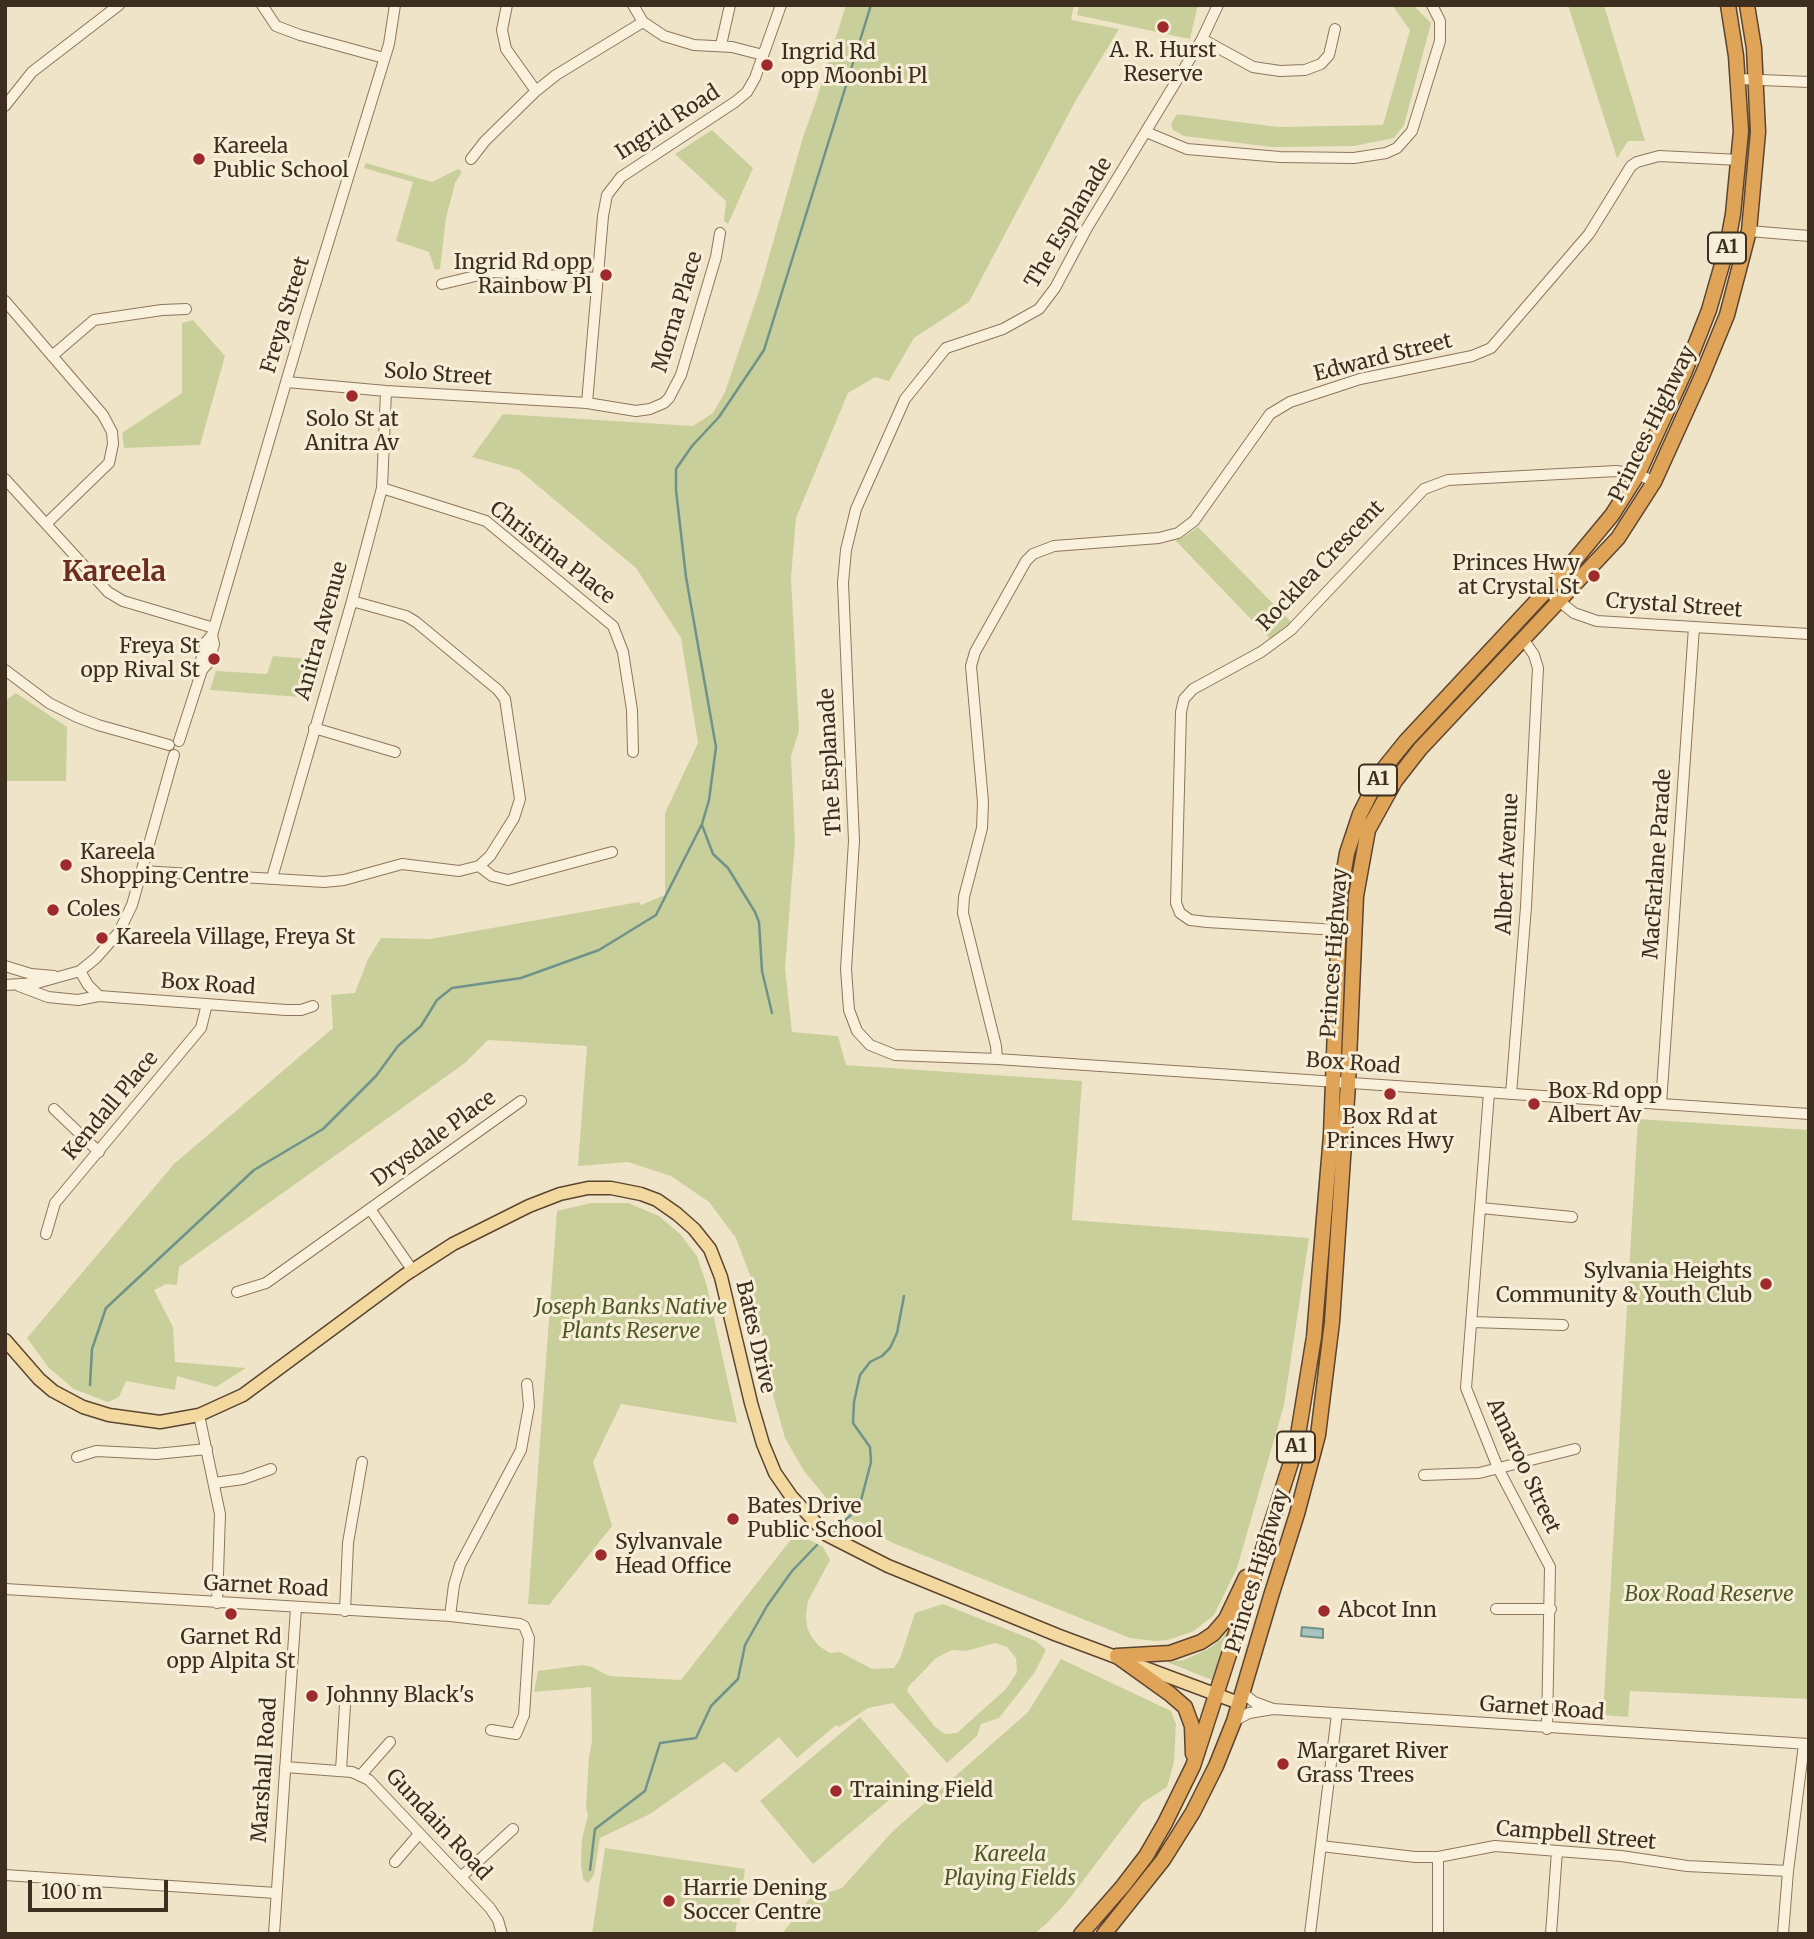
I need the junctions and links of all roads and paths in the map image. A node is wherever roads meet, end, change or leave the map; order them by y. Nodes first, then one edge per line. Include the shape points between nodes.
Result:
1 (119, 5) edge
2 (262, 5) edge
3 (395, 5) edge
4 (507, 5) edge
5 (633, 5) edge
6 (730, 5) edge
7 (781, 5) edge
8 (1217, 5) edge
9 (1432, 5) edge
10 (1728, 5) edge
11 (1747, 5) edge
12 (643, 22) junction
13 (1335, 29) dead end
14 (1202, 39) junction
15 (721, 46) junction
16 (763, 55) junction
17 (384, 58) junction
18 (1738, 79) junction
19 (1756, 79) junction
20 (1809, 82) edge
21 (536, 91) junction
22 (5, 106) edge
23 (1146, 132) junction
24 (471, 159) dead end
25 (1740, 160) junction
26 (1749, 231) junction
27 (720, 233) dead end
28 (1809, 236) edge
29 (598, 278) junction
30 (442, 284) dead end
31 (5, 301) edge
32 (186, 309) dead end
33 (52, 356) junction
34 (286, 382) junction
35 (386, 391) junction
36 (587, 403) junction
37 (1638, 474) junction
38 (5, 479) edge
39 (1654, 482) junction
40 (382, 488) junction
41 (46, 524) junction
42 (1547, 590) junction
43 (352, 601) junction
44 (1560, 602) junction
45 (1694, 627) junction
46 (213, 632) junction
47 (1809, 634) edge
48 (1524, 640) junction
49 (5, 670) edge
50 (314, 728) junction
51 (174, 747) junction
52 (395, 752) dead end
53 (633, 752) dead end
54 (612, 852) dead end
55 (479, 866) junction
56 (142, 871) junction
57 (272, 878) junction
58 (1337, 930) junction
59 (5, 966) edge
60 (76, 972) junction
61 (10, 985) edge
62 (99, 996) junction
63 (207, 1004) junction
64 (313, 1006) dead end
65 (895, 1055) joint
66 (997, 1059) junction
67 (1333, 1083) junction
68 (1348, 1084) junction
69 (1489, 1093) junction
70 (1511, 1094) junction
71 (521, 1101) dead end
72 (1661, 1104) junction
73 (54, 1109) dead end
74 (1809, 1115) edge
75 (99, 1152) junction
76 (1481, 1208) junction
77 (370, 1209) junction
78 (1572, 1217) dead end
79 (46, 1234) dead end
80 (412, 1270) junction
81 (237, 1292) dead end
82 (1472, 1322) junction
83 (1563, 1325) dead end
84 (5, 1340) edge
85 (527, 1384) dead end
86 (200, 1415) junction
87 (207, 1449) junction
88 (1575, 1449) dead end
89 (77, 1457) dead end
90 (362, 1462) dead end
91 (1498, 1468) junction
92 (271, 1469) dead end
93 (1424, 1475) dead end
94 (214, 1483) junction
95 (1259, 1563) junction
96 (5, 1589) edge
97 (217, 1603) junction
98 (296, 1608) junction
99 (1496, 1609) dead end
100 (1551, 1609) junction
101 (345, 1611) junction
102 (450, 1616) junction
103 (1117, 1656) junction
104 (1217, 1696) junction
105 (1241, 1698) junction
106 (345, 1705) dead end
107 (1273, 1709) junction
108 (1337, 1714) junction
109 (1234, 1721) junction
110 (1547, 1729) junction
111 (491, 1730) dead end
112 (390, 1742) dead end
113 (1806, 1744) edge
114 (1193, 1766) junction
115 (285, 1767) junction
116 (341, 1770) junction
117 (361, 1775) junction
118 (513, 1829) dead end
119 (419, 1834) junction
120 (1321, 1846) junction
121 (1557, 1851) junction
122 (1438, 1857) junction
123 (395, 1862) dead end
124 (1788, 1871) junction
125 (5, 1875) edge
126 (461, 1877) junction
127 (276, 1892) junction
128 (274, 1934) edge
129 (502, 1934) edge
130 (1082, 1934) edge
131 (1104, 1934) edge
132 (1310, 1934) edge
133 (1438, 1934) edge
134 (1550, 1934) edge
135 (1783, 1934) edge

1 - 22 street via 32,72
2 - 17 street via 276,26
3 - 17 street, Freya Street
4 - 21 street via 502,30 506,49
5 - 12 street
6 - 15 street
7 - 16 street, Ingrid Road
8 - 14 street, The Esplanade
9 - 23 street via 1440,21 1440,41 1412,131 1386,153 1280,158 1187,149
10 - 18 highway, Princes Highway / A1
11 - 19 highway, Princes Highway / A1
12 - 15 street via 664,36 694,45
12 - 21 street
13 - 14 street via 1323,66 1305,70 1253,67
14 - 23 street, The Esplanade
15 - 16 street
16 - 29 street, Ingrid Road via 752,85 741,98 610,188
17 - 34 street, Freya Street
18 - 19 street
18 - 25 highway, Princes Highway / A1
19 - 20 street
19 - 26 highway, Princes Highway / A1 via 1757,161
21 - 24 street
23 - 65 street, The Esplanade via 1039,309 1003,329 946,348 905,399 853,520 843,583 854,841 846,957 849,1000 852,1021 862,1038 878,1051
25 - 37 highway, Princes Highway / A1 via 1727,247 1709,310
25 - 66 street, Edward Street via 1659,156 1637,162 1589,234 1491,348 1360,379 1290,402 1270,414 1186,528 1159,538 1054,546 1026,561 971,666 983,802 982,828 963,913
26 - 28 street
26 - 39 highway, Princes Highway / A1 via 1727,315
27 - 36 street, Morna Place via 681,376 669,398 643,411
29 - 30 street via 492,272
29 - 36 street, Ingrid Road
31 - 33 street
32 - 33 street via 94,320
33 - 41 street via 110,424 113,444 109,463
34 - 35 street, Solo Street
34 - 46 street, Freya Street
35 - 36 street, Solo Street
35 - 40 street, Anitra Avenue
37 - 39 street, Rocklea Crescent
37 - 42 highway, Princes Highway / A1 via 1600,531
37 - 58 street, Rocklea Crescent via 1616,471 1448,480 1424,489 1278,641 1193,689 1184,699 1176,902 1180,914 1207,922
38 - 41 street
39 - 44 highway, Princes Highway / A1 via 1618,538
40 - 43 street, Anitra Avenue
40 - 53 street, Christina Place via 486,521 612,626 623,652
41 - 46 street via 108,592
42 - 44 street, Crystal Street
42 - 58 highway, Princes Highway / A1 via 1381,772 1347,853
43 - 50 street, Anitra Avenue
43 - 55 street via 416,622 505,699 520,799 514,818
44 - 45 street, Crystal Street via 1597,621
44 - 48 highway, Princes Highway / A1
45 - 47 street, Crystal Street
45 - 72 street, MacFarlane Parade
46 - 51 street, Freya Street via 209,662
48 - 68 highway, Princes Highway / A1 via 1420,749 1395,781 1368,830 1356,896
48 - 70 street, Albert Avenue via 1534,655 1538,677
49 - 51 street via 49,703 77,717
50 - 52 street
50 - 57 street, Anitra Avenue
51 - 56 street, Freya Street
54 - 55 street via 508,880
55 - 57 street via 459,871 402,864 324,882
56 - 57 street
56 - 60 street, Freya Street via 119,932
58 - 67 highway, Princes Highway / A1
59 - 60 street via 31,974
60 - 61 street, Box Road
60 - 62 street
61 - 62 street, Box Road via 48,997 81,1000
62 - 63 street, Box Road
63 - 64 street, Box Road via 286,1010
63 - 75 street, Kendall Place via 201,1028
65 - 66 street, Box Road
66 - 67 street, Box Road
67 - 68 street, Box Road
67 - 95 highway, Princes Highway / A1 via 1311,1361 1296,1447
68 - 69 street, Box Road
68 - 105 highway, Princes Highway / A1 via 1332,1322 1318,1435
69 - 70 street, Box Road
69 - 76 street, Amaroo Street
70 - 72 street, Box Road
71 - 77 street, Drysdale Place
72 - 74 street, Box Road
73 - 75 street
75 - 79 street, Kendall Place via 55,1203
76 - 78 street
76 - 82 street, Amaroo Street
77 - 80 street, Drysdale Place
77 - 81 street, Drysdale Place via 267,1283
80 - 86 main road, Bates Drive via 243,1395
80 - 103 main road, Bates Drive via 453,1244 560,1194 611,1188 657,1200 694,1229 710,1249 722,1277 763,1444 775,1473 827,1535 888,1566
82 - 83 street
82 - 91 street, Amaroo Street via 1466,1388
84 - 86 main road, Bates Drive via 38,1379 83,1407 148,1421
85 - 102 street via 529,1406 521,1450 460,1564
86 - 87 street
87 - 89 street via 156,1454 96,1451
87 - 94 street
88 - 91 street
90 - 101 street via 349,1536
91 - 93 street
91 - 100 street, Amaroo Street via 1550,1567
92 - 94 street
94 - 97 street via 220,1521
95 - 103 highway via 1245,1578 1226,1619 1201,1642 1170,1653
95 - 104 highway, Princes Highway / A1
96 - 97 street, Garnet Road
97 - 98 street, Garnet Road
98 - 101 street, Garnet Road
98 - 115 street, Marshall Road
99 - 100 street
100 - 110 street, Amaroo Street
101 - 102 street, Garnet Road
102 - 111 street, Garnet Road via 514,1622 528,1632 524,1715 516,1734
103 - 104 main road, Bates Drive
103 - 114 highway via 1185,1707 1192,1726
104 - 105 main road, Bates Drive
104 - 114 highway, Princes Highway / A1
105 - 107 street, Garnet Road
105 - 109 highway, Princes Highway / A1
106 - 116 street
107 - 108 street, Garnet Road
107 - 109 street, Garnet Road
108 - 110 street, Garnet Road
108 - 120 street
109 - 131 highway, Princes Highway / A1 via 1193,1812 1163,1860
110 - 113 street, Garnet Road
112 - 117 street
113 - 124 street
114 - 130 highway, Princes Highway / A1 via 1146,1856
115 - 116 street, Gundain Road
115 - 127 street, Marshall Road
116 - 117 street, Gundain Road
117 - 119 street, Gundain Road
118 - 126 street
119 - 123 street
119 - 126 street, Gundain Road
120 - 122 street, Campbell Street
120 - 132 street
121 - 122 street, Campbell Street via 1495,1846
121 - 124 street, Campbell Street via 1687,1866
121 - 134 street
122 - 133 street
124 - 135 street
125 - 127 street
126 - 129 street, Gundain Road via 490,1908
127 - 128 street, Marshall Road

